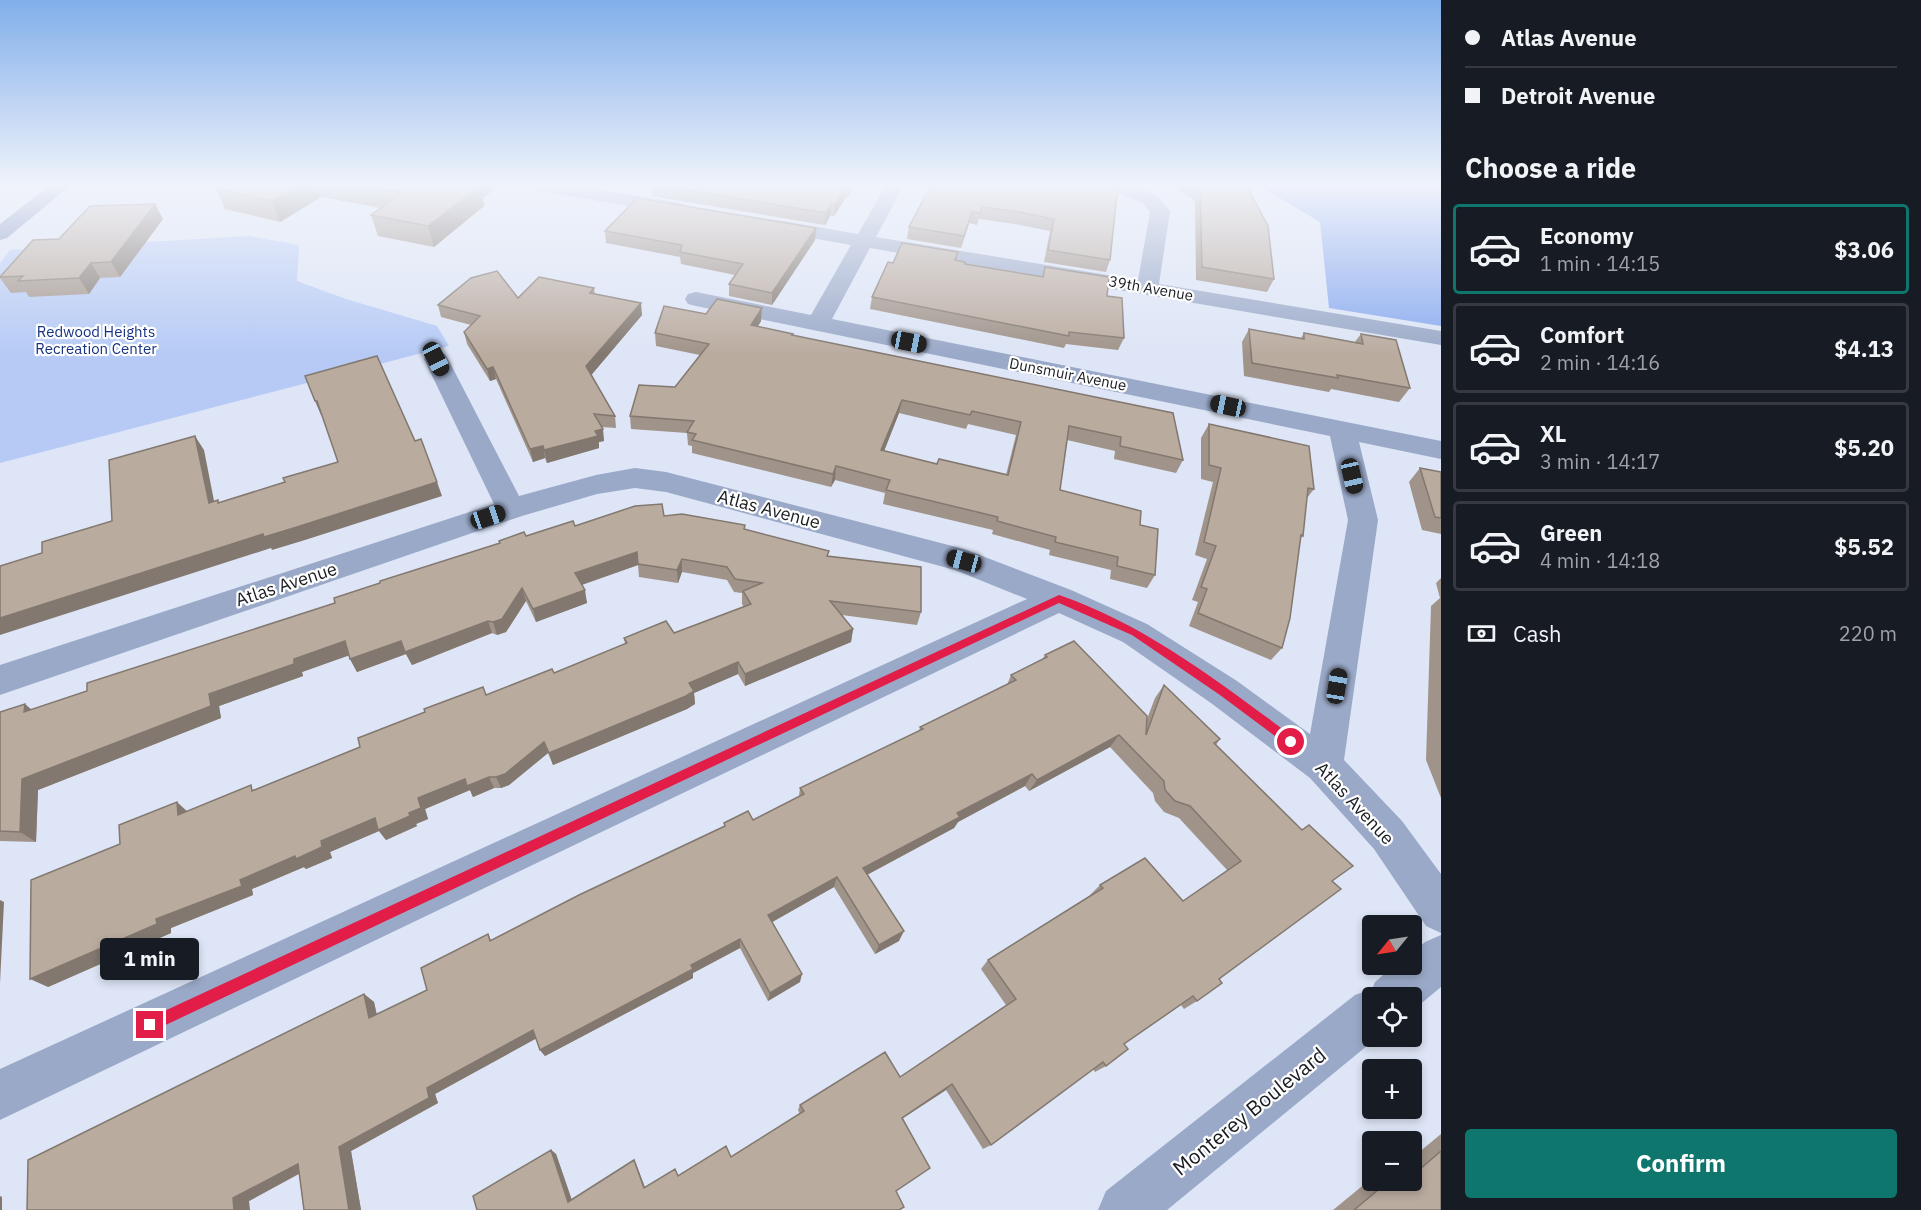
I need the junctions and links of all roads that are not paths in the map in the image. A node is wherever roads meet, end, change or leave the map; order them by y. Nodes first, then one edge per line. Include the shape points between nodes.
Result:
1 (863, 241) edge
2 (873, 241) edge
3 (1155, 241) edge
4 (1148, 287) junction
5 (696, 299) dead end
6 (818, 323) junction
7 (1441, 338) edge
8 (436, 359) dead end
9 (1342, 429) junction
10 (1441, 450) edge
11 (511, 509) junction
12 (1059, 599) junction
13 (0, 680) edge
14 (1324, 766) junction
15 (1441, 911) edge
16 (1441, 957) edge
17 (1404, 987) edge
18 (1362, 1020) edge
19 (0, 1095) edge
20 (1125, 1210) edge

1 - 6 street
2 - 4 street, 39th Avenue
3 - 4 street
4 - 7 street, 39th Avenue
5 - 6 street, Dunsmuir Avenue
6 - 9 street, Dunsmuir Avenue
8 - 11 street
9 - 10 street, Dunsmuir Avenue
9 - 14 street via 1363,520
11 - 12 street, Atlas Avenue via 616,481 635,478 666,482 964,561
11 - 13 street, Atlas Avenue
12 - 14 street, Atlas Avenue via 1135,633
12 - 19 street
14 - 15 street, Atlas Avenue via 1388,835
16 - 17 street
18 - 20 street, Monterey Boulevard

